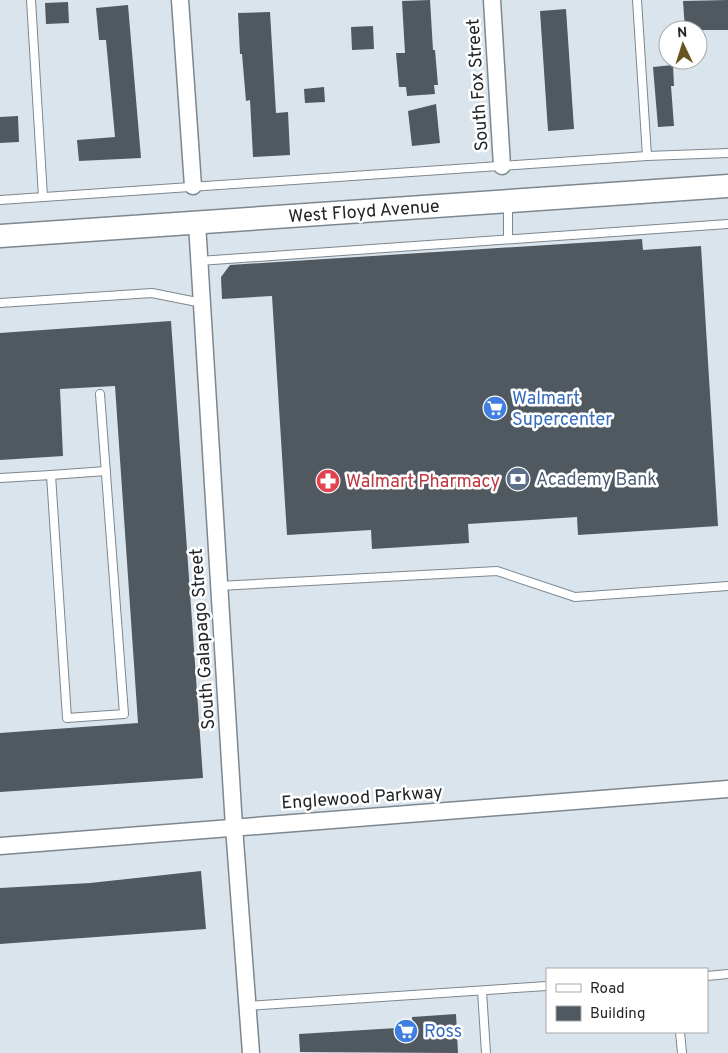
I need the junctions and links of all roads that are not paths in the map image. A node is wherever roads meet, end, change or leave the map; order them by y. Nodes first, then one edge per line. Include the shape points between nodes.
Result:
1 (31, 0) edge
2 (180, 0) edge
3 (492, 0) edge
4 (637, 0) edge
5 (728, 153) edge
6 (647, 156) junction
7 (502, 166) junction
8 (193, 186) junction
9 (728, 186) edge
10 (43, 197) junction
11 (0, 200) edge
12 (508, 202) junction
13 (197, 223) junction
14 (728, 224) edge
15 (0, 236) edge
16 (508, 239) junction
17 (199, 261) junction
18 (0, 303) edge
19 (202, 303) junction
20 (100, 394) dead end
21 (106, 471) junction
22 (51, 475) junction
23 (0, 478) edge
24 (219, 586) junction
25 (728, 586) edge
26 (728, 789) edge
27 (234, 827) junction
28 (0, 846) edge
29 (728, 974) edge
30 (708, 976) edge
31 (546, 986) edge
32 (482, 990) junction
33 (247, 1006) junction
34 (680, 1033) edge
35 (252, 1053) edge
36 (486, 1053) edge
37 (682, 1053) edge

1 - 10 lane
2 - 8 street
3 - 7 street, South Fox Street
4 - 6 lane
5 - 6 lane, West Floyd Avenue
6 - 7 lane, West Floyd Avenue
7 - 8 lane, West Floyd Avenue
8 - 10 lane, West Floyd Avenue
9 - 12 street, West Floyd Avenue
10 - 11 lane, West Floyd Avenue
12 - 13 street, West Floyd Avenue
12 - 16 lane
13 - 15 street, West Floyd Avenue
13 - 17 street, South Galapago Street
14 - 16 lane
16 - 17 lane
17 - 19 street, South Galapago Street
18 - 19 lane via 152,293
19 - 24 street, South Galapago Street
20 - 21 lane
21 - 22 lane
21 - 22 lane via 124,714 68,718
22 - 23 lane
24 - 25 lane via 498,570 575,596
24 - 27 street, South Galapago Street
26 - 27 street, Englewood Parkway
27 - 28 street, Englewood Parkway
27 - 33 street, South Galapago Street
29 - 30 lane
31 - 32 lane
32 - 33 lane
32 - 36 lane
33 - 35 street, South Galapago Street
34 - 37 lane

